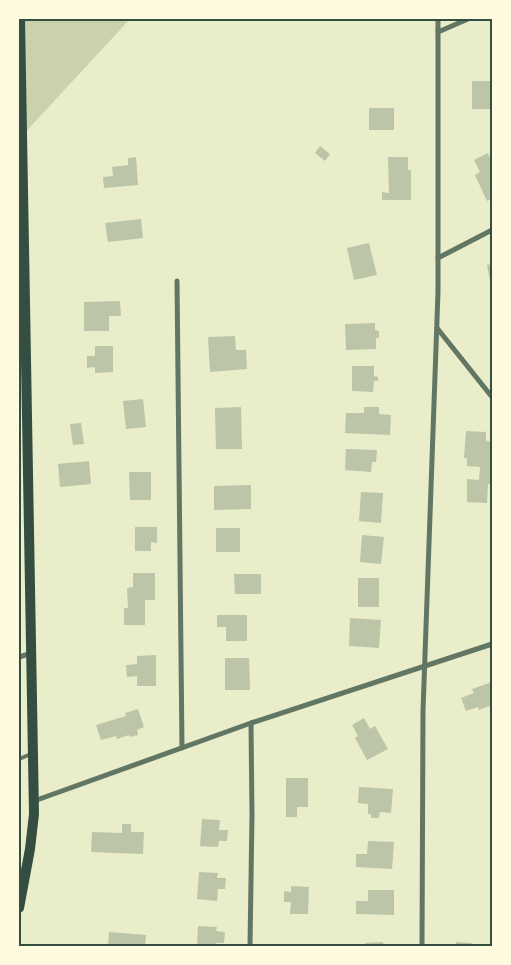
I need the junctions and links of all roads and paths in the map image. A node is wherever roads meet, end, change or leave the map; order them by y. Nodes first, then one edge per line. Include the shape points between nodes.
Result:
1 (20, 19) edge
2 (438, 19) edge
3 (468, 19) edge
4 (438, 32) junction
5 (492, 230) edge
6 (438, 258) junction
7 (177, 281) dead end
8 (437, 328) junction
9 (23, 382) edge
10 (492, 397) edge
11 (23, 450) edge
12 (492, 644) edge
13 (32, 653) junction
14 (19, 657) edge
15 (425, 666) junction
16 (251, 723) junction
17 (182, 748) junction
18 (33, 753) junction
19 (19, 759) edge
20 (34, 801) junction
21 (19, 908) edge
22 (250, 946) edge
23 (422, 946) edge

1 - 9 main road
2 - 4 street
3 - 4 street
4 - 6 street
5 - 6 street
6 - 8 street
7 - 17 street
8 - 10 street
8 - 15 street
9 - 11 main road
11 - 13 main road
12 - 15 street
13 - 14 street
13 - 18 main road
15 - 16 street
15 - 23 street
16 - 17 street
16 - 22 street
17 - 20 street
18 - 19 lane
18 - 20 main road
20 - 21 main road via 30,849

